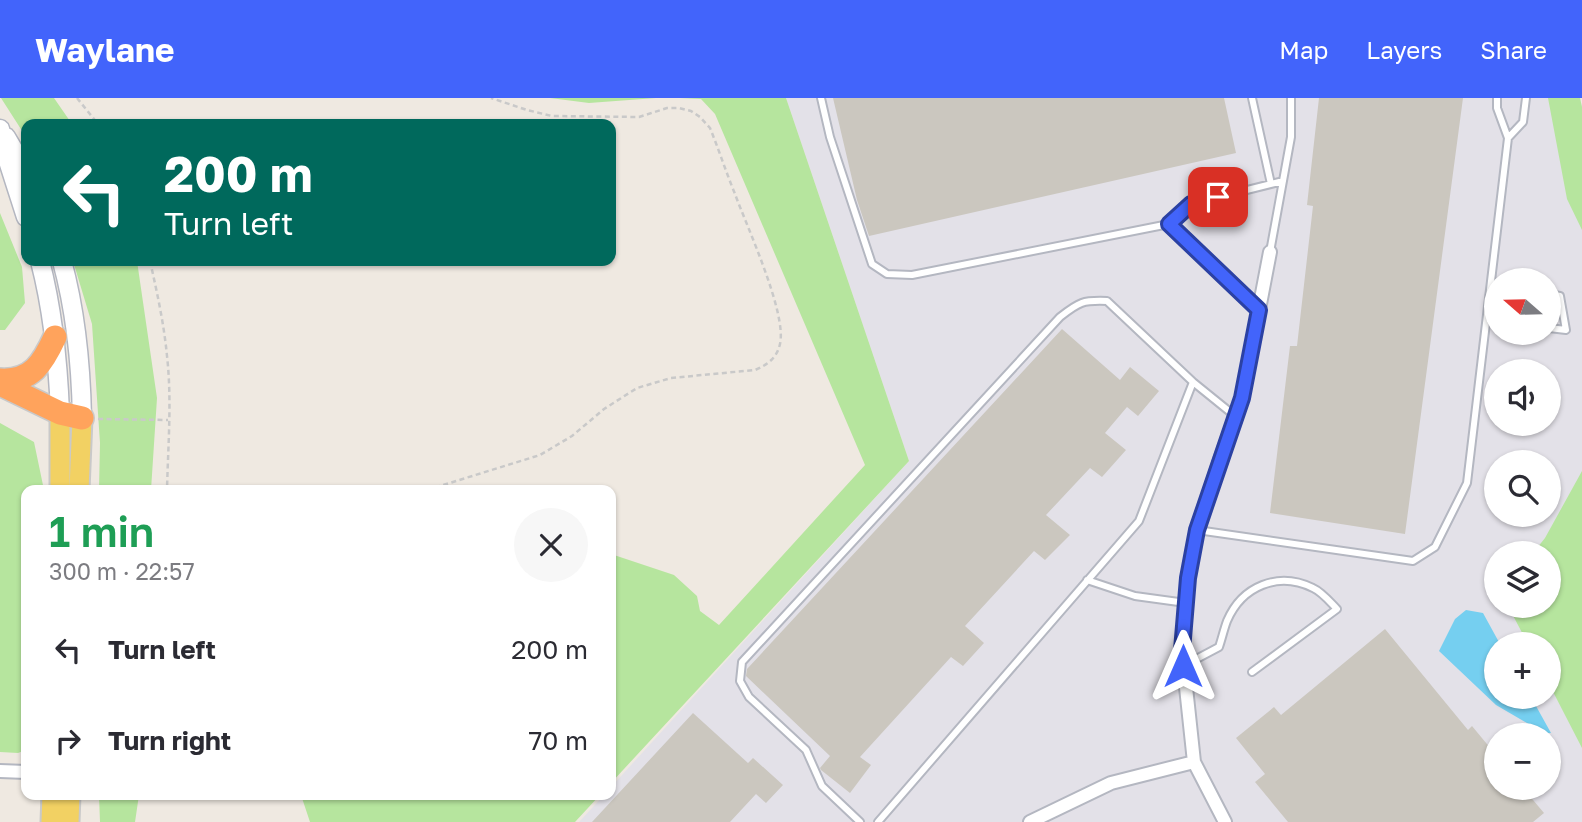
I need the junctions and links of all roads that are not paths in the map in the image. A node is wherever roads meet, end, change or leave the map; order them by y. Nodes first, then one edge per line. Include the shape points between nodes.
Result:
1 (821, 98) edge
2 (1252, 98) edge
3 (1291, 98) edge
4 (1497, 98) edge
5 (1526, 98) edge
6 (0, 129) edge
7 (1508, 138) junction
8 (21, 162) edge
9 (1283, 181) junction
10 (1271, 184) junction
11 (21, 202) edge
12 (1169, 224) junction
13 (1270, 252) joint
14 (41, 266) edge
15 (63, 266) edge
16 (1496, 268) edge
17 (1561, 302) edge
18 (1259, 310) junction
19 (1561, 329) edge
20 (55, 337) junction
21 (1484, 344) edge
22 (0, 382) edge
23 (1193, 382) junction
24 (71, 415) junction
25 (1236, 416) junction
26 (61, 485) edge
27 (78, 485) edge
28 (1197, 530) junction
29 (1087, 580) junction
30 (1186, 603) junction
31 (1183, 666) junction
32 (1252, 672) dead end
33 (1194, 762) junction
34 (0, 771) edge
35 (21, 772) edge
36 (52, 800) edge
37 (70, 800) edge
38 (51, 822) edge
39 (69, 822) edge
40 (860, 822) edge
41 (878, 822) edge
42 (1030, 822) edge
43 (1225, 822) edge

1 - 12 lane via 872,264 887,274 912,275
2 - 10 lane
3 - 9 lane via 1292,137
4 - 7 lane
5 - 7 lane via 1523,122
6 - 8 street
6 - 11 street
7 - 16 lane
9 - 10 lane
9 - 13 lane
10 - 12 lane via 1191,204
12 - 18 lane
13 - 18 street
14 - 20 street
15 - 24 street via 81,380
17 - 19 lane via 1566,330
18 - 25 street
20 - 22 highway via 34,370
20 - 24 street
21 - 28 lane via 1467,483 1435,547 1413,561
22 - 24 highway
23 - 25 lane
23 - 29 lane via 1139,521
23 - 40 lane via 1107,301 1077,303 743,662 740,681 749,697 806,750 822,786
24 - 26 main road
24 - 27 main road
25 - 28 street
28 - 30 street
29 - 30 lane via 1135,596
29 - 41 lane
30 - 31 street
31 - 32 lane via 1219,647 1228,619 1241,599 1259,585 1275,580 1314,588 1337,609
31 - 33 street
33 - 42 street via 1111,783
33 - 43 street
34 - 35 street
36 - 38 main road
37 - 39 main road

